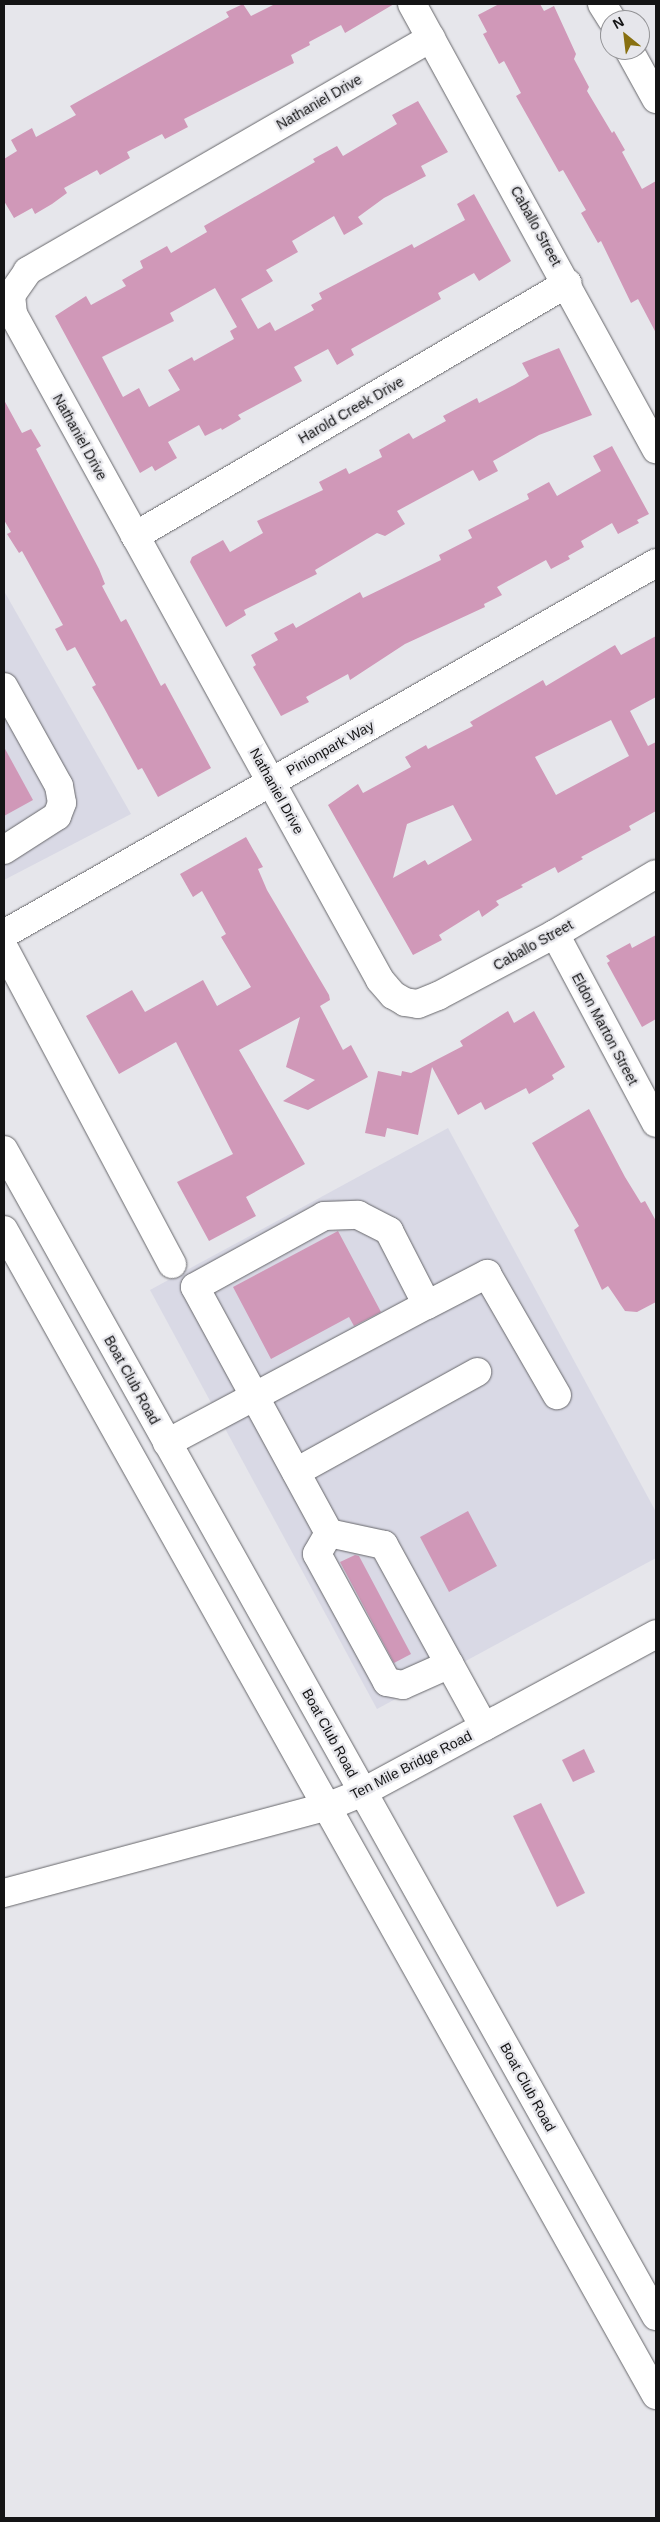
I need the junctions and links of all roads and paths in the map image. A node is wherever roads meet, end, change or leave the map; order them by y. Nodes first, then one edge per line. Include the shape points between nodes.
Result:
1 (412, 4) edge
2 (431, 38) junction
3 (634, 60) edge
4 (656, 99) edge
5 (568, 283) junction
6 (656, 449) edge
7 (135, 536) junction
8 (656, 563) edge
9 (4, 687) edge
10 (271, 781) junction
11 (4, 850) edge
12 (656, 874) edge
13 (4, 934) edge
14 (555, 934) junction
15 (4, 948) edge
16 (405, 1002) joint
17 (656, 1123) edge
18 (4, 1150) edge
19 (4, 1230) edge
20 (172, 1264) dead end
21 (427, 1305) junction
22 (477, 1372) dead end
23 (557, 1395) dead end
24 (255, 1397) junction
25 (168, 1443) junction
26 (296, 1472) junction
27 (328, 1533) junction
28 (656, 1634) edge
29 (450, 1664) junction
30 (484, 1727) junction
31 (363, 1792) junction
32 (329, 1806) junction
33 (4, 1893) edge
34 (656, 2316) edge
35 (656, 2395) edge

1 - 2 street, Caballo Street
2 - 5 street, Caballo Street
2 - 7 street, Nathaniel Drive via 52,256 28,271 16,286 12,295 19,329
3 - 4 street
5 - 6 street, Caballo Street
5 - 7 street, Harold Creek Drive
7 - 10 street, Nathaniel Drive
8 - 10 street, Pinionpark Way
9 - 11 street via 59,786 62,803 57,816
10 - 13 street, Pinionpark Way
10 - 16 street, Nathaniel Drive via 380,980 393,995
12 - 14 street, Caballo Street
14 - 16 street, Caballo Street via 438,996 418,1004
14 - 17 street, Eldon Marton Street
15 - 20 street
18 - 25 street, Boat Club Road
19 - 32 street via 130,1460
21 - 23 street via 487,1274
21 - 24 street
21 - 24 street via 389,1231 358,1215 324,1216 195,1287
22 - 26 street
24 - 25 street
24 - 26 street
25 - 31 street, Boat Club Road
26 - 27 street
27 - 29 street via 384,1545
27 - 29 street via 317,1554 387,1682 403,1685
28 - 30 street, Ten Mile Bridge Road
29 - 30 street
30 - 31 street, Ten Mile Bridge Road
31 - 32 street, Ten Mile Bridge Road
31 - 34 street, Boat Club Road
32 - 33 street, Ten Mile Bridge Road
32 - 35 street

